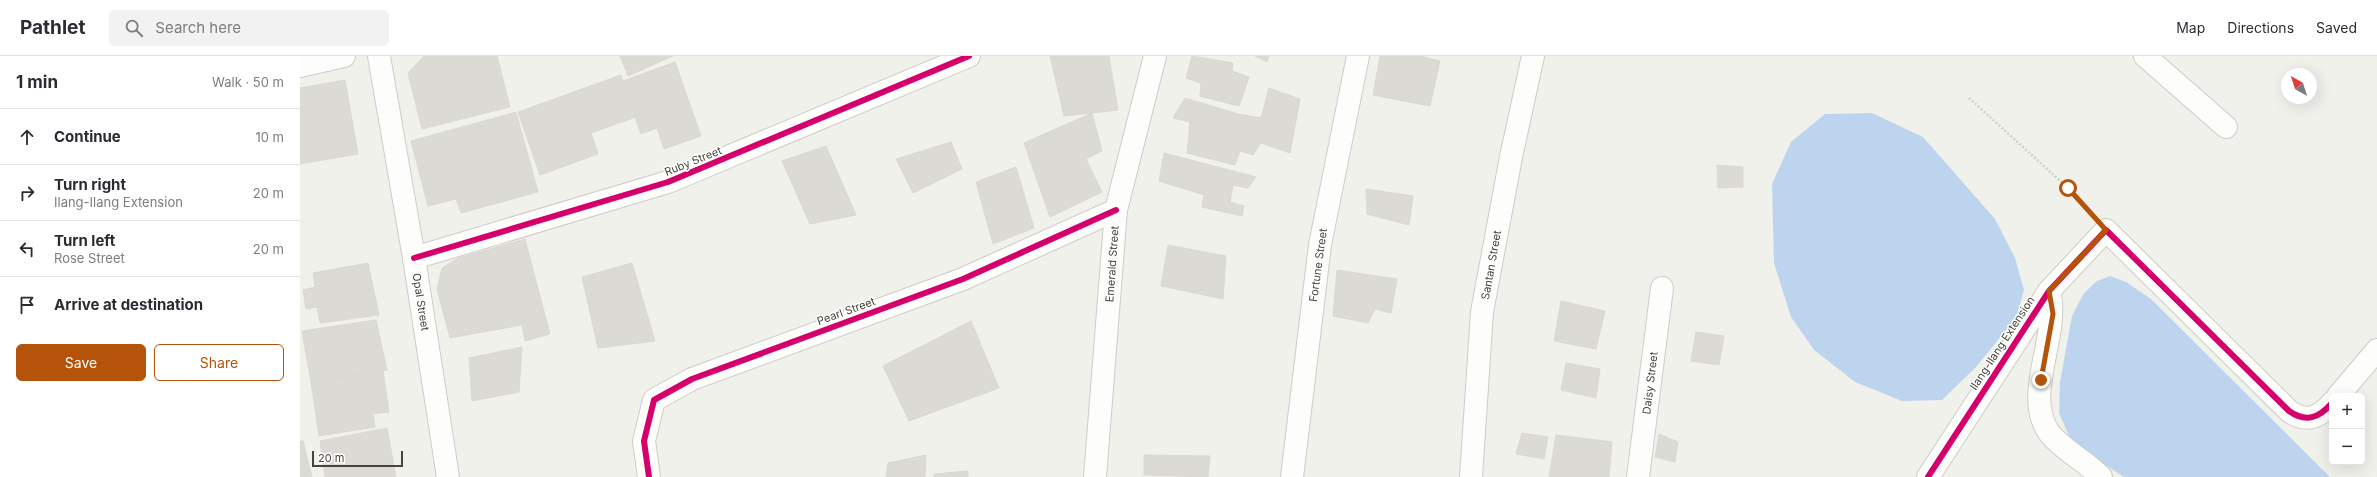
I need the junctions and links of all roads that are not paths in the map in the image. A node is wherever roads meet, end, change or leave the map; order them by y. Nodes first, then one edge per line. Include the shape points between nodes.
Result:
1 (344, 56) edge
2 (379, 56) edge
3 (969, 56) edge
4 (1155, 56) edge
5 (1358, 56) edge
6 (1534, 56) edge
7 (2145, 56) edge
8 (300, 66) edge
9 (2226, 127) dead end
10 (1116, 210) junction
11 (414, 258) junction
12 (1662, 288) dead end
13 (2049, 291) junction
14 (2377, 350) edge
15 (2341, 393) edge
16 (2329, 406) edge
17 (448, 477) edge
18 (649, 477) edge
19 (1095, 477) edge
20 (1292, 477) edge
21 (1471, 477) edge
22 (1638, 477) edge
23 (1928, 477) edge
24 (2101, 477) edge

1 - 8 street
2 - 11 street, Opal Street
3 - 11 street, Ruby Street via 668,182
4 - 10 street, Emerald Street
5 - 20 street, Fortune Street via 1320,245
6 - 21 street, Santan Street via 1511,157 1482,312
7 - 9 street
10 - 18 street, Pearl Street via 963,279 692,379 654,400 644,441
10 - 19 street, Emerald Street
11 - 17 street, Opal Street
12 - 22 street, Daisy Street
13 - 16 street, Ilang-Ilang Extension via 2106,230 2289,411 2307,419 2318,416
13 - 23 street, Ilang-Ilang Extension
13 - 24 street via 2053,314 2041,380 2040,402 2043,421 2049,433 2059,443
14 - 15 street

